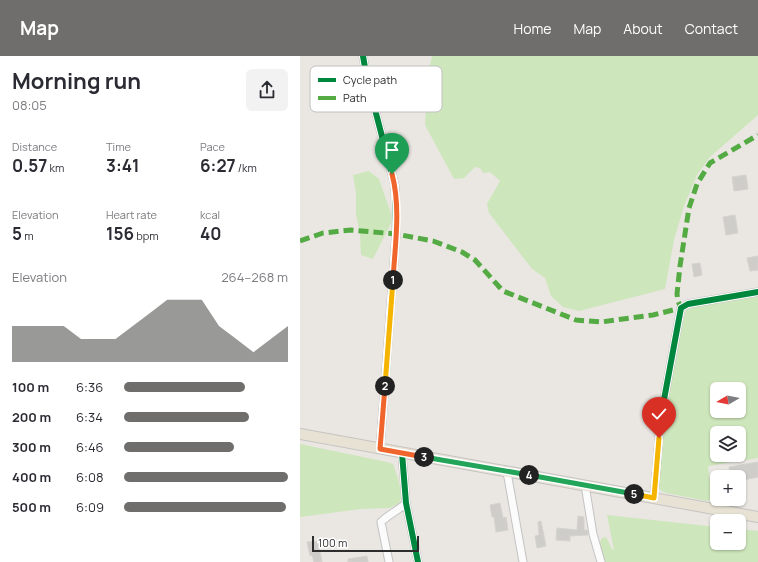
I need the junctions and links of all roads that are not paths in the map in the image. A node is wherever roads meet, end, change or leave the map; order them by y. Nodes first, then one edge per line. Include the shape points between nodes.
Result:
1 (363, 56) edge
2 (365, 66) edge
3 (376, 112) edge
4 (758, 292) edge
5 (300, 434) edge
6 (380, 449) junction
7 (402, 453) junction
8 (507, 472) junction
9 (585, 486) junction
10 (654, 498) junction
11 (406, 503) junction
12 (758, 516) edge
13 (389, 562) edge
14 (418, 562) edge
15 (523, 562) edge
16 (601, 562) edge

1 - 2 street
3 - 6 street via 395,186 396,205
4 - 10 street via 688,304 681,308 662,412
5 - 6 main road
6 - 7 main road
7 - 8 main road
7 - 11 street
8 - 9 main road
8 - 15 street
9 - 10 main road
9 - 16 street
10 - 12 main road
11 - 13 street via 381,522
11 - 14 street

